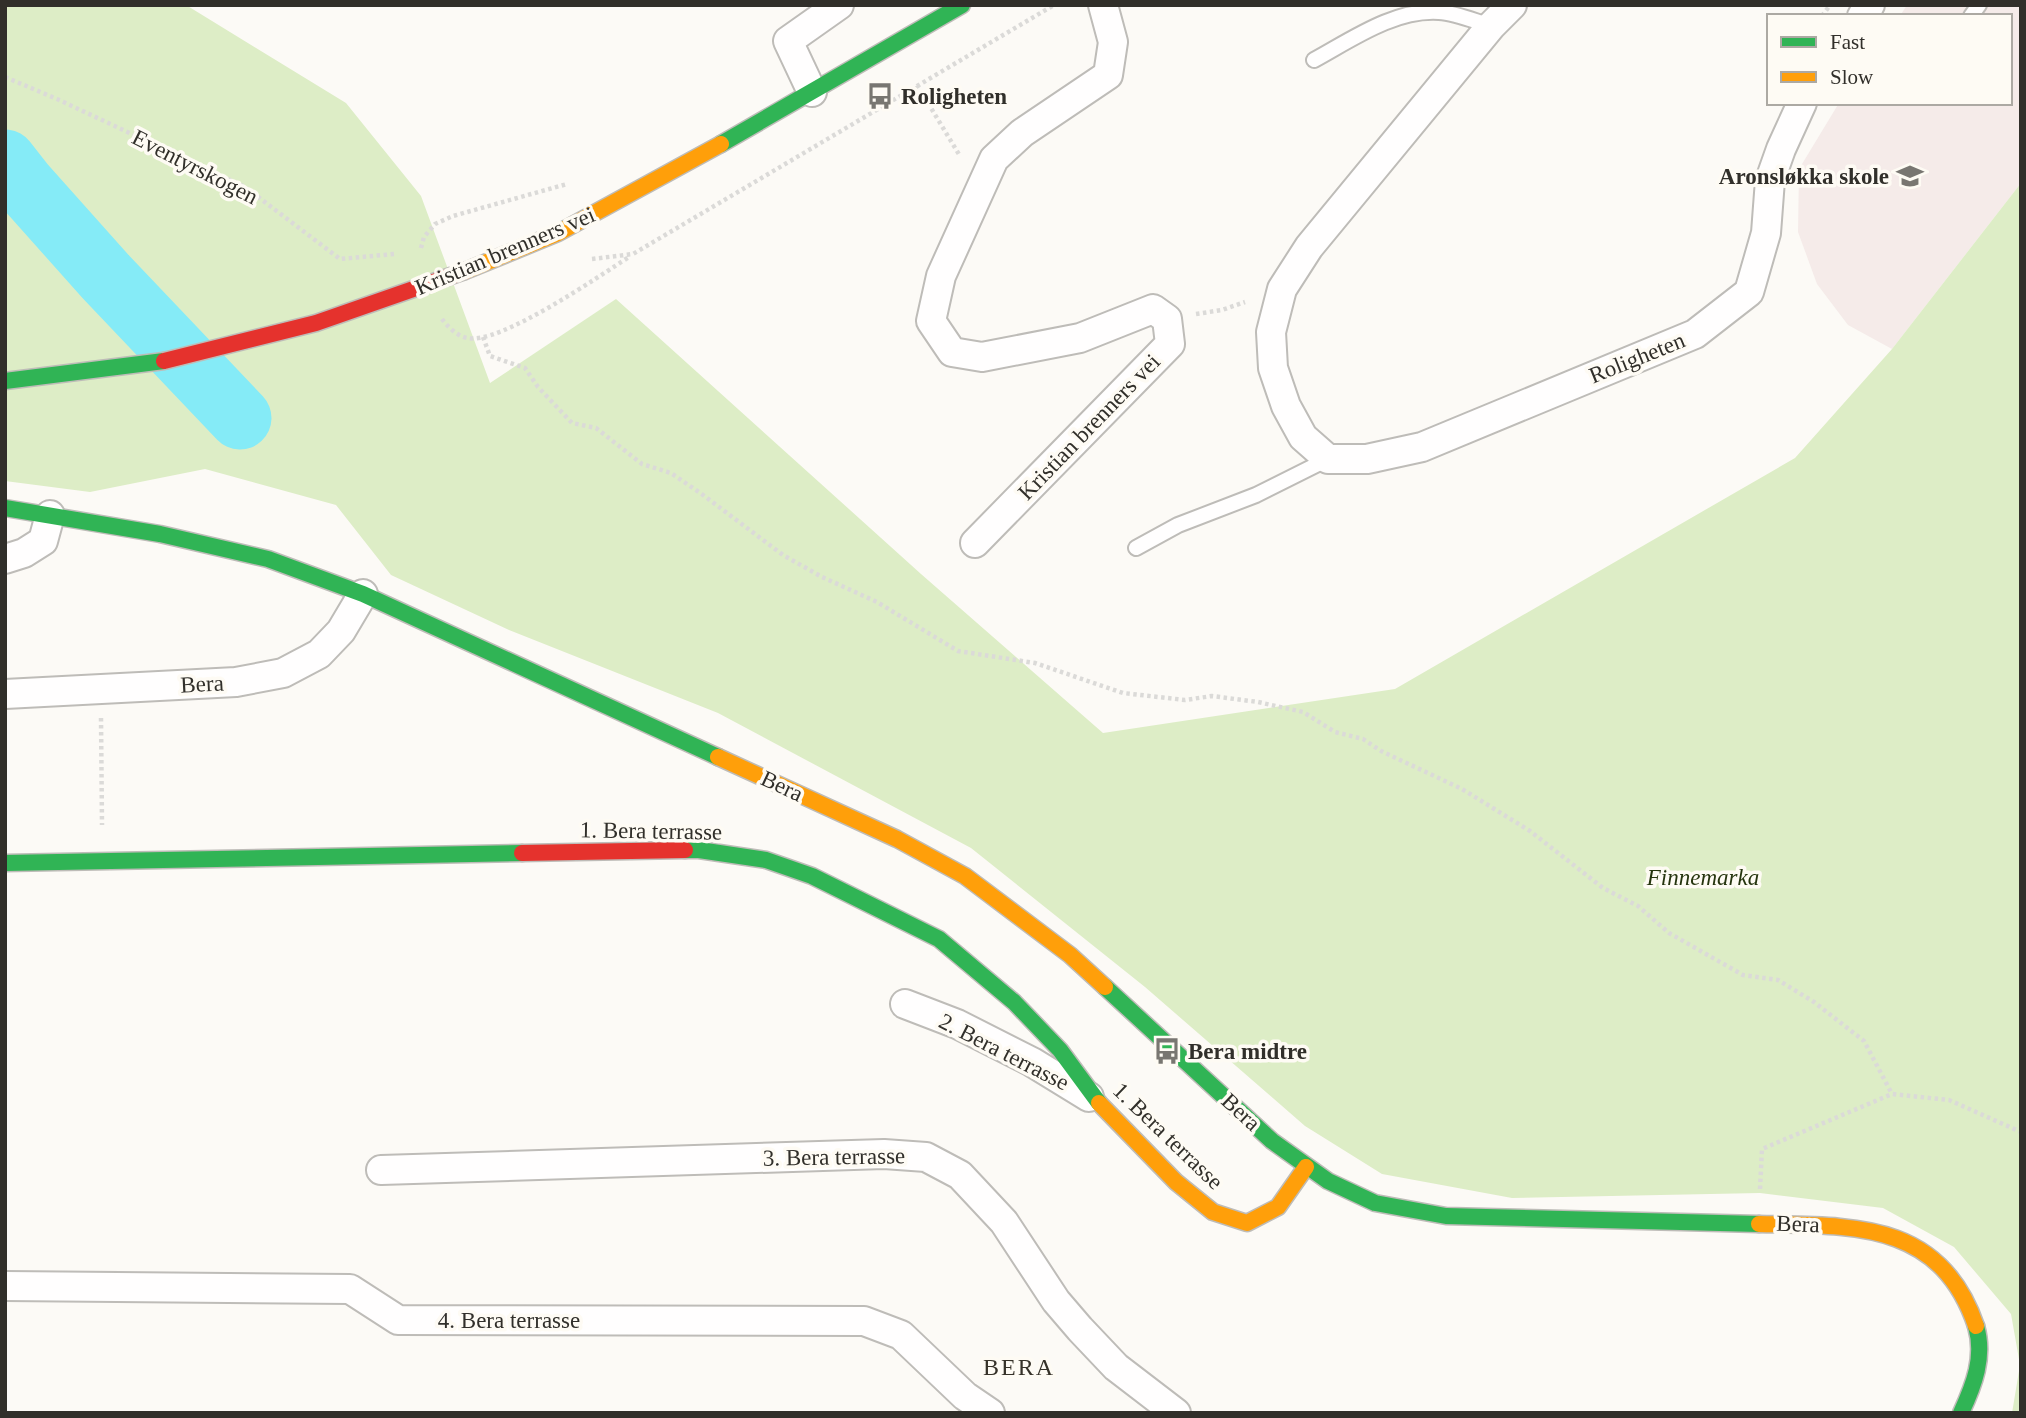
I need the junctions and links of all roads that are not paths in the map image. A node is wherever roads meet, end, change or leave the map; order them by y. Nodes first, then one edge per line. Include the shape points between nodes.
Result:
1 (839, 5) edge
2 (962, 5) edge
3 (1103, 5) edge
4 (1512, 5) edge
5 (1491, 26) junction
6 (1314, 60) dead end
7 (812, 92) junction
8 (1801, 105) edge
9 (5, 381) edge
10 (1328, 459) junction
11 (5, 508) edge
12 (50, 514) junction
13 (975, 543) dead end
14 (1136, 548) dead end
15 (5, 559) edge
16 (363, 594) junction
17 (5, 694) edge
18 (5, 863) edge
19 (905, 1004) dead end
20 (1100, 1104) junction
21 (1306, 1167) junction
22 (381, 1170) dead end
23 (5, 1286) edge
24 (990, 1413) edge
25 (1176, 1413) edge
26 (1961, 1413) edge

1 - 7 street via 788,41
2 - 7 street, Kristian brenners vei
3 - 13 street, Kristian brenners vei via 1114,42 1108,75 1022,133 994,159 941,276 931,320 952,352 982,357 1080,338 1153,309 1167,319 1170,344
4 - 5 street
5 - 6 lane via 1438,12 1416,14 1386,22
5 - 10 street via 1309,247 1282,289 1270,332 1273,368 1303,437
7 - 9 street, Kristian brenners vei, bridge via 558,233 465,271 316,323 164,361
8 - 10 street, Roligheten via 1770,180 1766,233 1749,292 1695,334 1422,447 1367,459
10 - 14 lane, Roligheten
11 - 12 street, Bera
12 - 15 street via 43,541
12 - 16 street, Bera via 268,559
16 - 17 street, Bera via 341,631 319,654 283,673 236,682
16 - 21 street, Bera via 897,839 965,876 1069,955
18 - 20 street, 1. Bera terrasse via 699,850 766,860 812,876 939,939 1014,1002 1060,1050
19 - 20 street, 2. Bera terrasse via 1032,1062
20 - 21 street, 1. Bera terrasse via 1176,1182 1213,1212 1247,1223 1278,1207
21 - 26 street, Bera via 1350,1193 1389,1207 1446,1216 1846,1226 1884,1233 1919,1251 1950,1275 1968,1300 1979,1333 1979,1367
22 - 25 street, 3. Bera terrasse via 884,1154 926,1157 960,1175 1004,1222 1080,1329 1116,1367
23 - 24 street, 4. Bera terrasse via 350,1289 398,1320 864,1321 901,1335 965,1396

